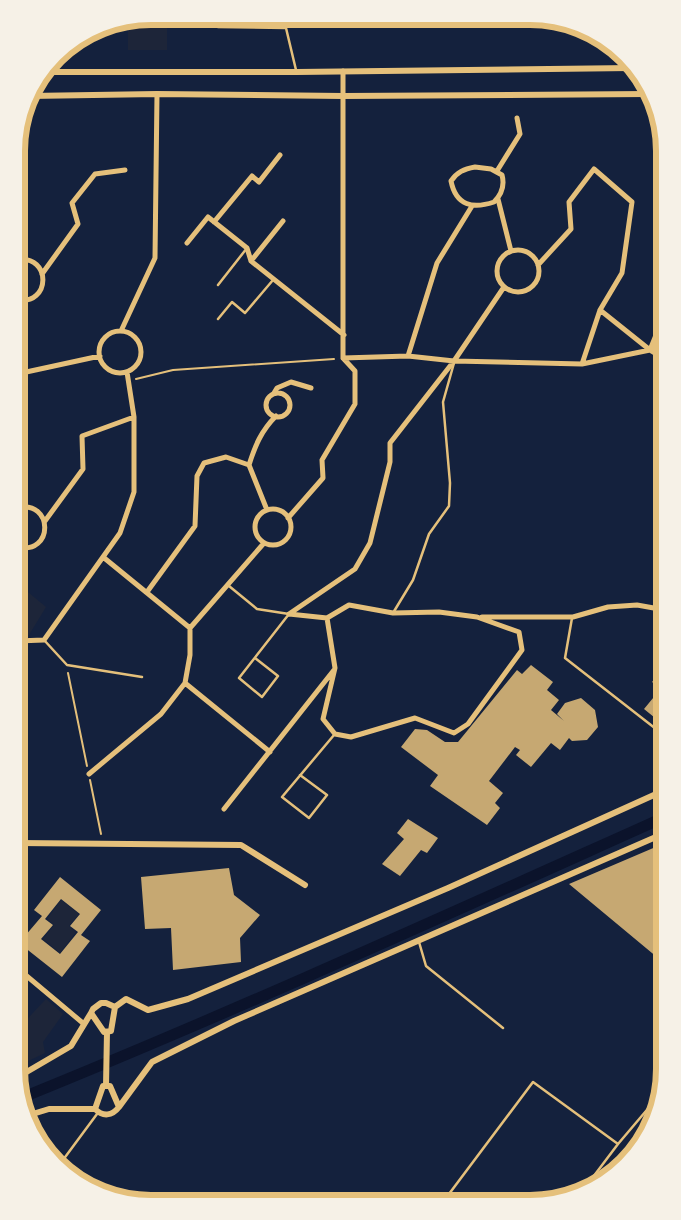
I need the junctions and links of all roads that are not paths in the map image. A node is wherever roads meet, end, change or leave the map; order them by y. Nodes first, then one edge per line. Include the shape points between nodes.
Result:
1 (218, 27) dead end
2 (286, 28) joint
3 (625, 68) edge
4 (343, 71) junction
5 (53, 72) edge
6 (297, 72) junction
7 (157, 94) junction
8 (642, 94) edge
9 (38, 96) edge
10 (343, 96) junction
11 (517, 118) dead end
12 (280, 155) dead end
13 (125, 170) dead end
14 (497, 171) junction
15 (498, 199) junction
16 (472, 206) junction
17 (282, 221) dead end
18 (214, 222) junction
19 (187, 243) dead end
20 (247, 248) junction
21 (511, 251) junction
22 (25, 260) edge
23 (252, 261) junction
24 (538, 265) junction
25 (42, 274) junction
26 (274, 279) junction
27 (218, 285) dead end
28 (504, 287) junction
29 (25, 300) edge
30 (600, 310) junction
31 (218, 319) dead end
32 (121, 331) junction
33 (344, 335) junction
34 (656, 335) edge
35 (650, 350) junction
36 (656, 354) edge
37 (100, 356) junction
38 (408, 356) junction
39 (343, 358) junction
40 (454, 361) junction
41 (582, 364) junction
42 (25, 372) edge
43 (127, 372) junction
44 (311, 388) dead end
45 (274, 394) junction
46 (276, 416) junction
47 (134, 417) junction
48 (248, 465) junction
49 (25, 507) edge
50 (267, 510) junction
51 (288, 518) junction
52 (44, 521) junction
53 (264, 542) junction
54 (25, 548) edge
55 (103, 556) junction
56 (227, 585) junction
57 (147, 592) junction
58 (656, 608) edge
59 (393, 613) junction
60 (289, 614) junction
61 (573, 616) junction
62 (477, 617) junction
63 (327, 618) junction
64 (190, 628) junction
65 (44, 640) junction
66 (25, 641) edge
67 (255, 658) junction
68 (335, 668) junction
69 (142, 677) dead end
70 (184, 683) junction
71 (656, 730) edge
72 (335, 734) junction
73 (270, 752) junction
74 (89, 774) road end
75 (300, 775) junction
76 (656, 794) edge
77 (224, 809) dead end
78 (656, 837) edge
79 (25, 844) edge
80 (305, 885) dead end
81 (418, 941) junction
82 (25, 975) edge
83 (115, 1007) junction
84 (91, 1013) junction
85 (84, 1024) junction
86 (503, 1028) dead end
87 (107, 1032) junction
88 (25, 1072) edge
89 (106, 1086) junction
90 (119, 1107) junction
91 (650, 1107) edge
92 (96, 1111) junction
93 (34, 1114) edge
94 (618, 1144) junction
95 (63, 1159) edge
96 (592, 1179) edge
97 (447, 1195) edge

1 - 2 lane
2 - 6 lane
3 - 4 street
4 - 6 street
4 - 10 street
5 - 6 street
7 - 9 street
7 - 10 street
7 - 32 street via 155,258
8 - 10 street
10 - 33 street
11 - 14 street via 520,134
12 - 18 street via 259,182 252,176
13 - 25 street via 95,174 72,203 78,224
14 - 15 street via 504,182
14 - 16 street via 475,167 454,177 451,182 454,194
15 - 16 street
15 - 21 street
16 - 38 street via 437,263
17 - 23 street
18 - 19 street via 208,217
18 - 20 street
20 - 23 street
20 - 27 lane
21 - 24 street via 530,254
21 - 28 street via 504,255 497,267
22 - 25 street via 40,268
23 - 26 street
24 - 28 street via 538,277 530,288 517,292
24 - 30 street via 570,229 569,202 594,169 632,202 622,273
25 - 29 street via 42,286 35,296
26 - 31 lane via 245,313 232,302
26 - 33 street
28 - 40 street
30 - 35 street
30 - 41 street
32 - 37 street via 107,336 100,348
32 - 43 street via 133,336 140,346 138,364
33 - 39 street
34 - 35 street
35 - 36 street
35 - 41 street
37 - 42 street
37 - 43 street via 113,372
38 - 39 street
38 - 40 street
39 - 51 street via 355,371 355,404 322,460 323,478
40 - 41 street
40 - 59 lane via 443,402 449,506 429,534 413,580
40 - 60 street via 390,443 390,462 370,543 355,569
43 - 47 street
44 - 45 street via 291,382 277,388
45 - 46 street via 268,398 266,406 269,413
45 - 46 street via 285,395 290,402 286,413
46 - 48 street via 255,444
47 - 52 street via 82,436 83,470
47 - 55 street via 134,492 120,532
48 - 50 street
48 - 57 street via 226,457 204,462 197,476 195,526
49 - 52 street via 36,510
50 - 51 street via 279,510
50 - 53 street via 255,523 256,534
51 - 53 street via 290,530 285,540 275,545
52 - 54 street via 46,528 41,540
53 - 56 street
55 - 57 street
55 - 65 street
56 - 60 lane via 257,610
56 - 64 street
57 - 64 street
58 - 61 street via 637,605 608,607
59 - 62 street via 439,612
59 - 63 street via 349,605
60 - 63 street
60 - 67 lane
61 - 62 street
61 - 71 lane via 565,658
62 - 72 street via 519,632 522,650 468,724 454,733 415,718 351,736
63 - 68 street
64 - 70 street via 190,655
65 - 66 street
65 - 69 lane via 67,665
67 - 67 lane via 239,678 262,697 278,676
68 - 72 street via 323,719
68 - 73 street
70 - 73 street
70 - 74 street via 161,714
72 - 75 lane
73 - 77 street
75 - 75 lane via 282,797 309,818 327,794
76 - 83 street via 448,888 188,999 148,1010 126,999
78 - 81 street
79 - 80 street via 241,845
81 - 86 lane via 426,966
81 - 90 street via 234,1021 152,1062
82 - 85 street
83 - 84 street via 101,1003
83 - 87 street via 111,1031
84 - 85 street
84 - 87 street
85 - 88 street via 71,1046
87 - 89 street
89 - 90 street via 110,1086
89 - 92 street via 103,1086
90 - 92 street via 108,1115
91 - 94 lane
92 - 93 street via 49,1109
92 - 95 lane
94 - 96 lane
94 - 97 lane via 533,1082

